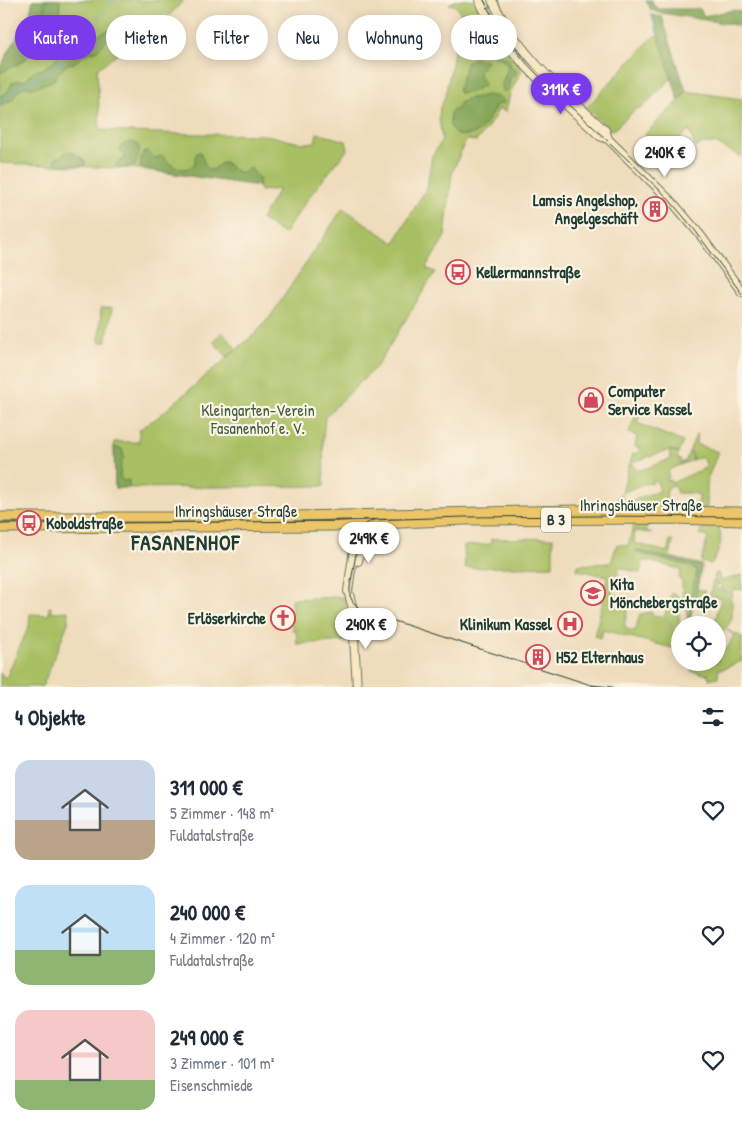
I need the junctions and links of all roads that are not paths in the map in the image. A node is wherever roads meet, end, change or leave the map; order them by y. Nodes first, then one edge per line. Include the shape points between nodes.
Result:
1 (479, 0) edge
2 (492, 0) edge
3 (608, 139) junction
4 (742, 292) edge
5 (742, 512) edge
6 (355, 515) junction
7 (0, 517) edge
8 (742, 521) edge
9 (362, 526) junction
10 (0, 528) edge
11 (357, 687) edge

1 - 3 main road via 500,35 529,69 600,136
2 - 3 main road via 509,32 534,64 605,130
3 - 4 main road via 674,204
5 - 6 main road, Ihringshäuser Straße / B 3 via 442,511
6 - 7 main road, Ihringshäuser Straße / B 3
6 - 9 main road
8 - 9 main road, Ihringshäuser Straße / B 3 via 474,520
9 - 10 main road, Ihringshäuser Straße / B 3
9 - 11 main road via 355,542 348,592 353,603

